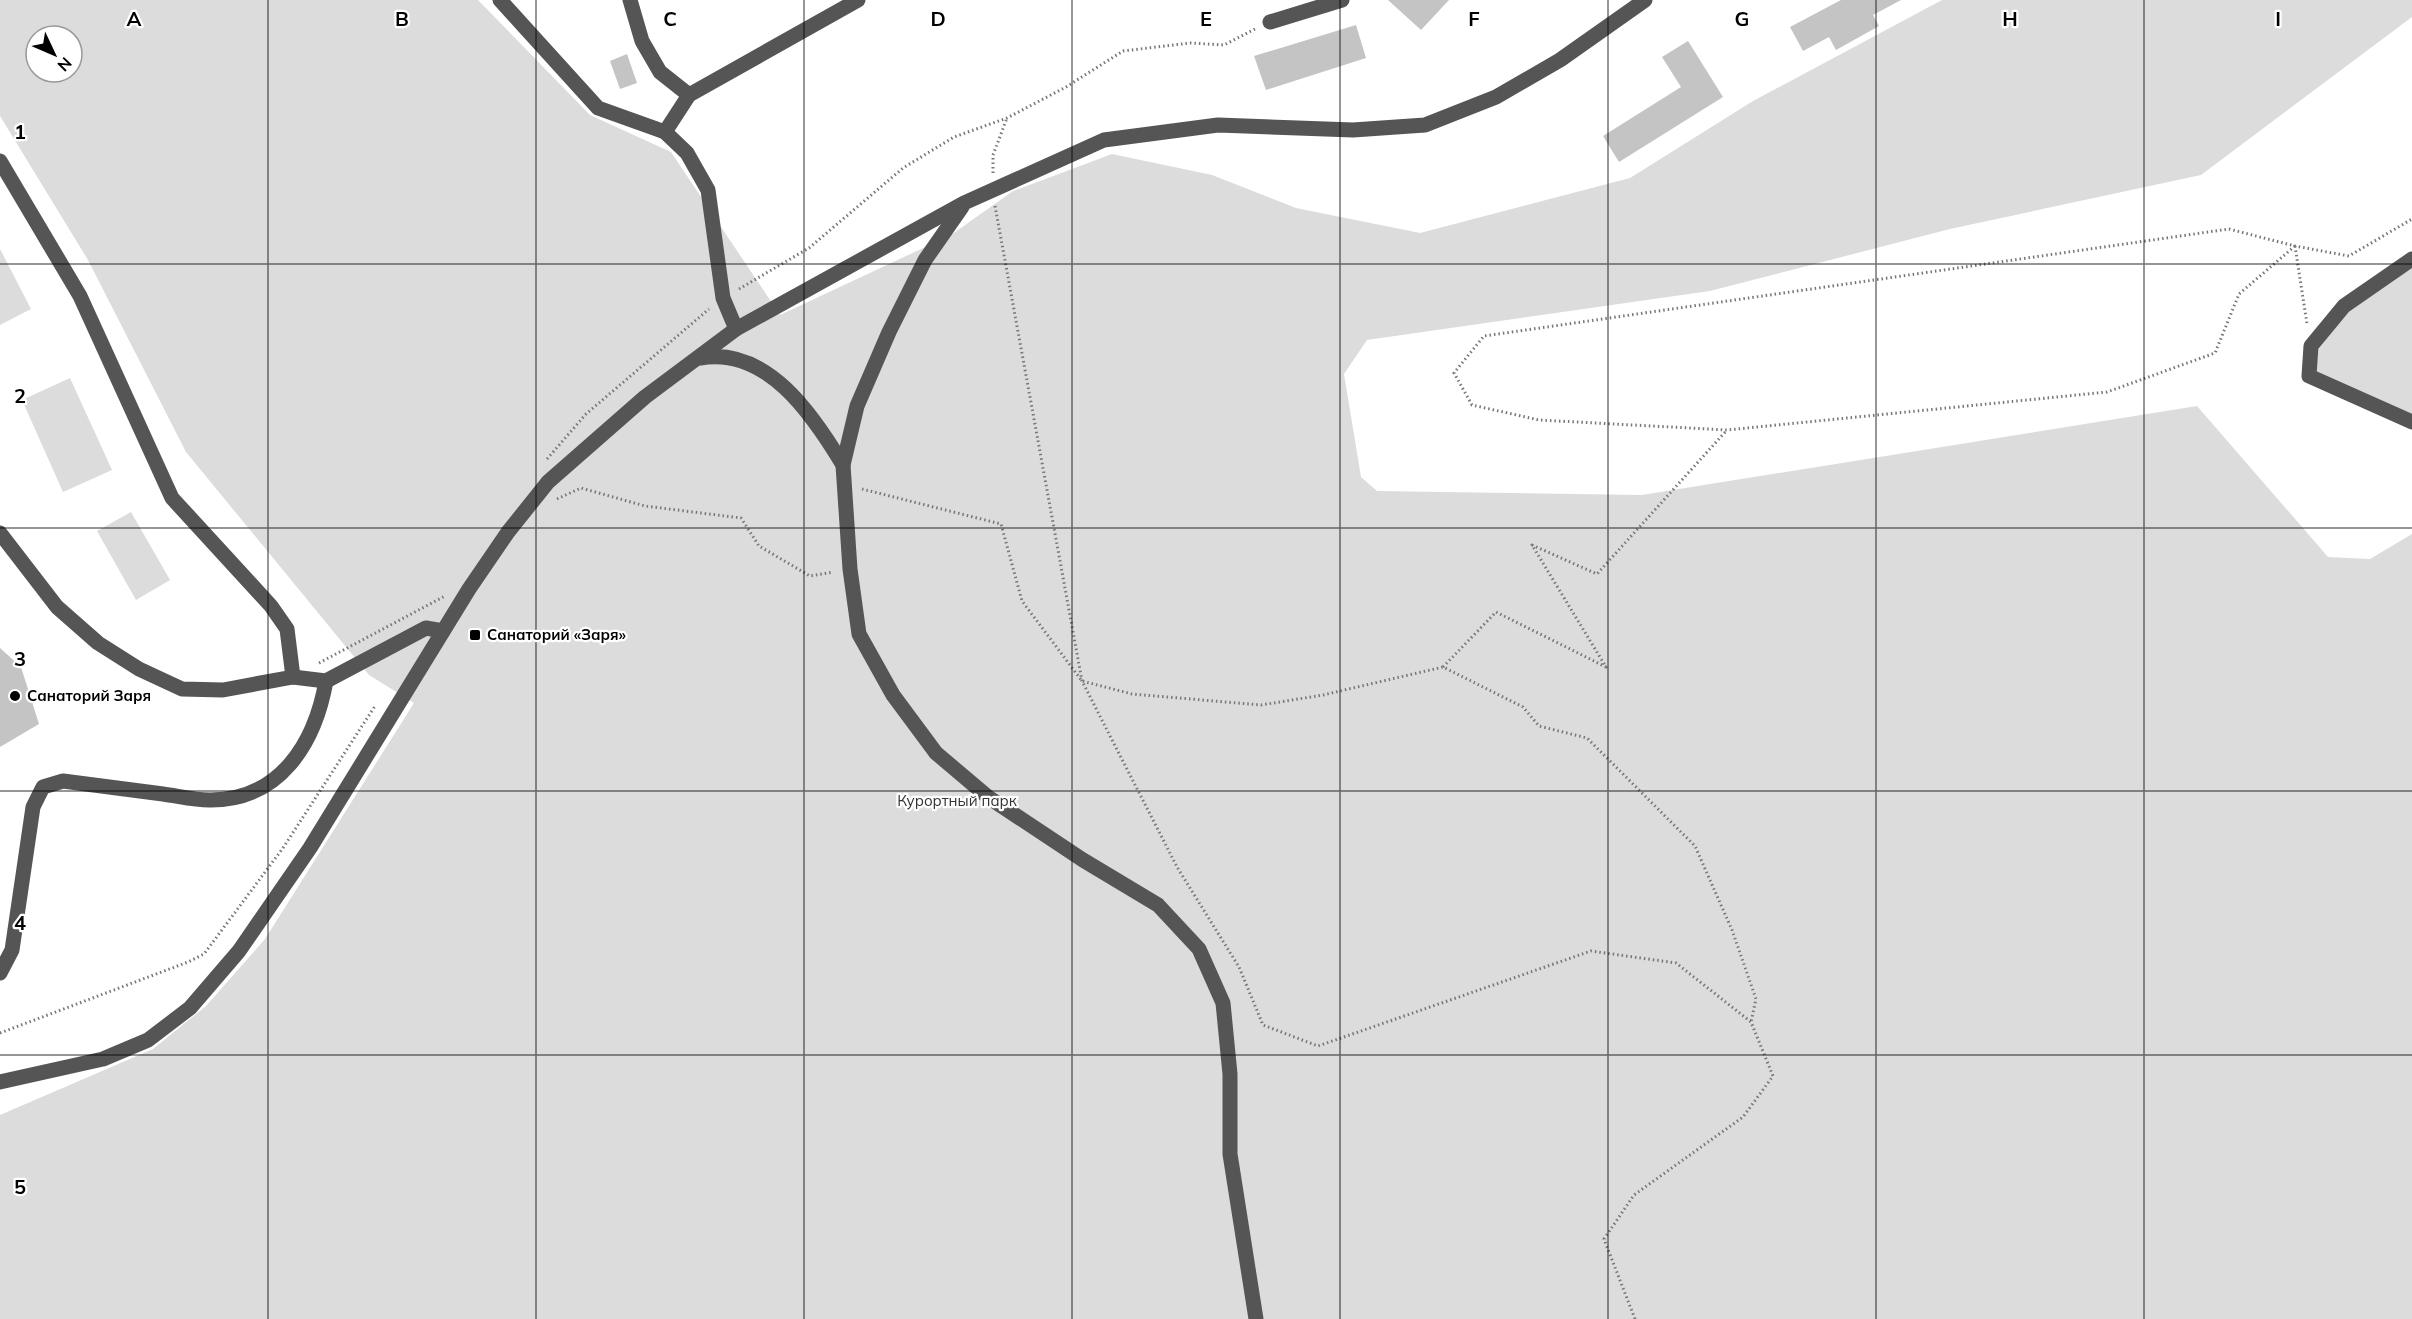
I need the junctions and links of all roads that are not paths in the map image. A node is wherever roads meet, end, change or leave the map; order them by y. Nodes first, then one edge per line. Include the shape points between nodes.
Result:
1 (500, 0) edge
2 (630, 0) edge
3 (858, 0) edge
4 (1342, 0) edge
5 (1635, 3) edge
6 (1270, 22) road end
7 (688, 95) junction
8 (664, 132) junction
9 (0, 161) edge
10 (964, 203) junction
11 (2412, 259) edge
12 (736, 329) junction
13 (695, 358) junction
14 (2412, 422) edge
15 (843, 465) junction
16 (0, 533) edge
17 (443, 631) junction
18 (293, 677) junction
19 (326, 681) junction
20 (0, 973) edge
21 (0, 1082) edge
22 (1256, 1319) edge

1 - 8 street via 598,108
2 - 7 street via 642,41 660,72
3 - 7 street
4 - 6 street
5 - 10 street via 1560,60 1496,97 1425,125 1353,130 1218,125 1104,140
7 - 8 street
8 - 12 street via 687,153 708,190 723,298
9 - 18 street via 80,296 172,498 271,606 287,629
10 - 12 street
10 - 15 street via 925,260 889,332 857,406
11 - 14 street via 2344,306 2311,346 2309,376
12 - 13 street
13 - 15 street via 720,354 755,366 787,388 820,426
13 - 17 street via 548,482 508,531
15 - 22 street via 859,634 893,694 936,753 988,797 1158,905 1199,949 1223,1003 1230,1074 1230,1155
16 - 18 street via 57,607 98,643 139,669 182,689 222,690
17 - 19 street via 426,628
17 - 21 street via 310,848 239,951 190,1008 148,1040 103,1059
18 - 19 street
19 - 20 street via 321,709 308,741 285,771 248,794 210,801 63,781 43,787 33,807 12,950

